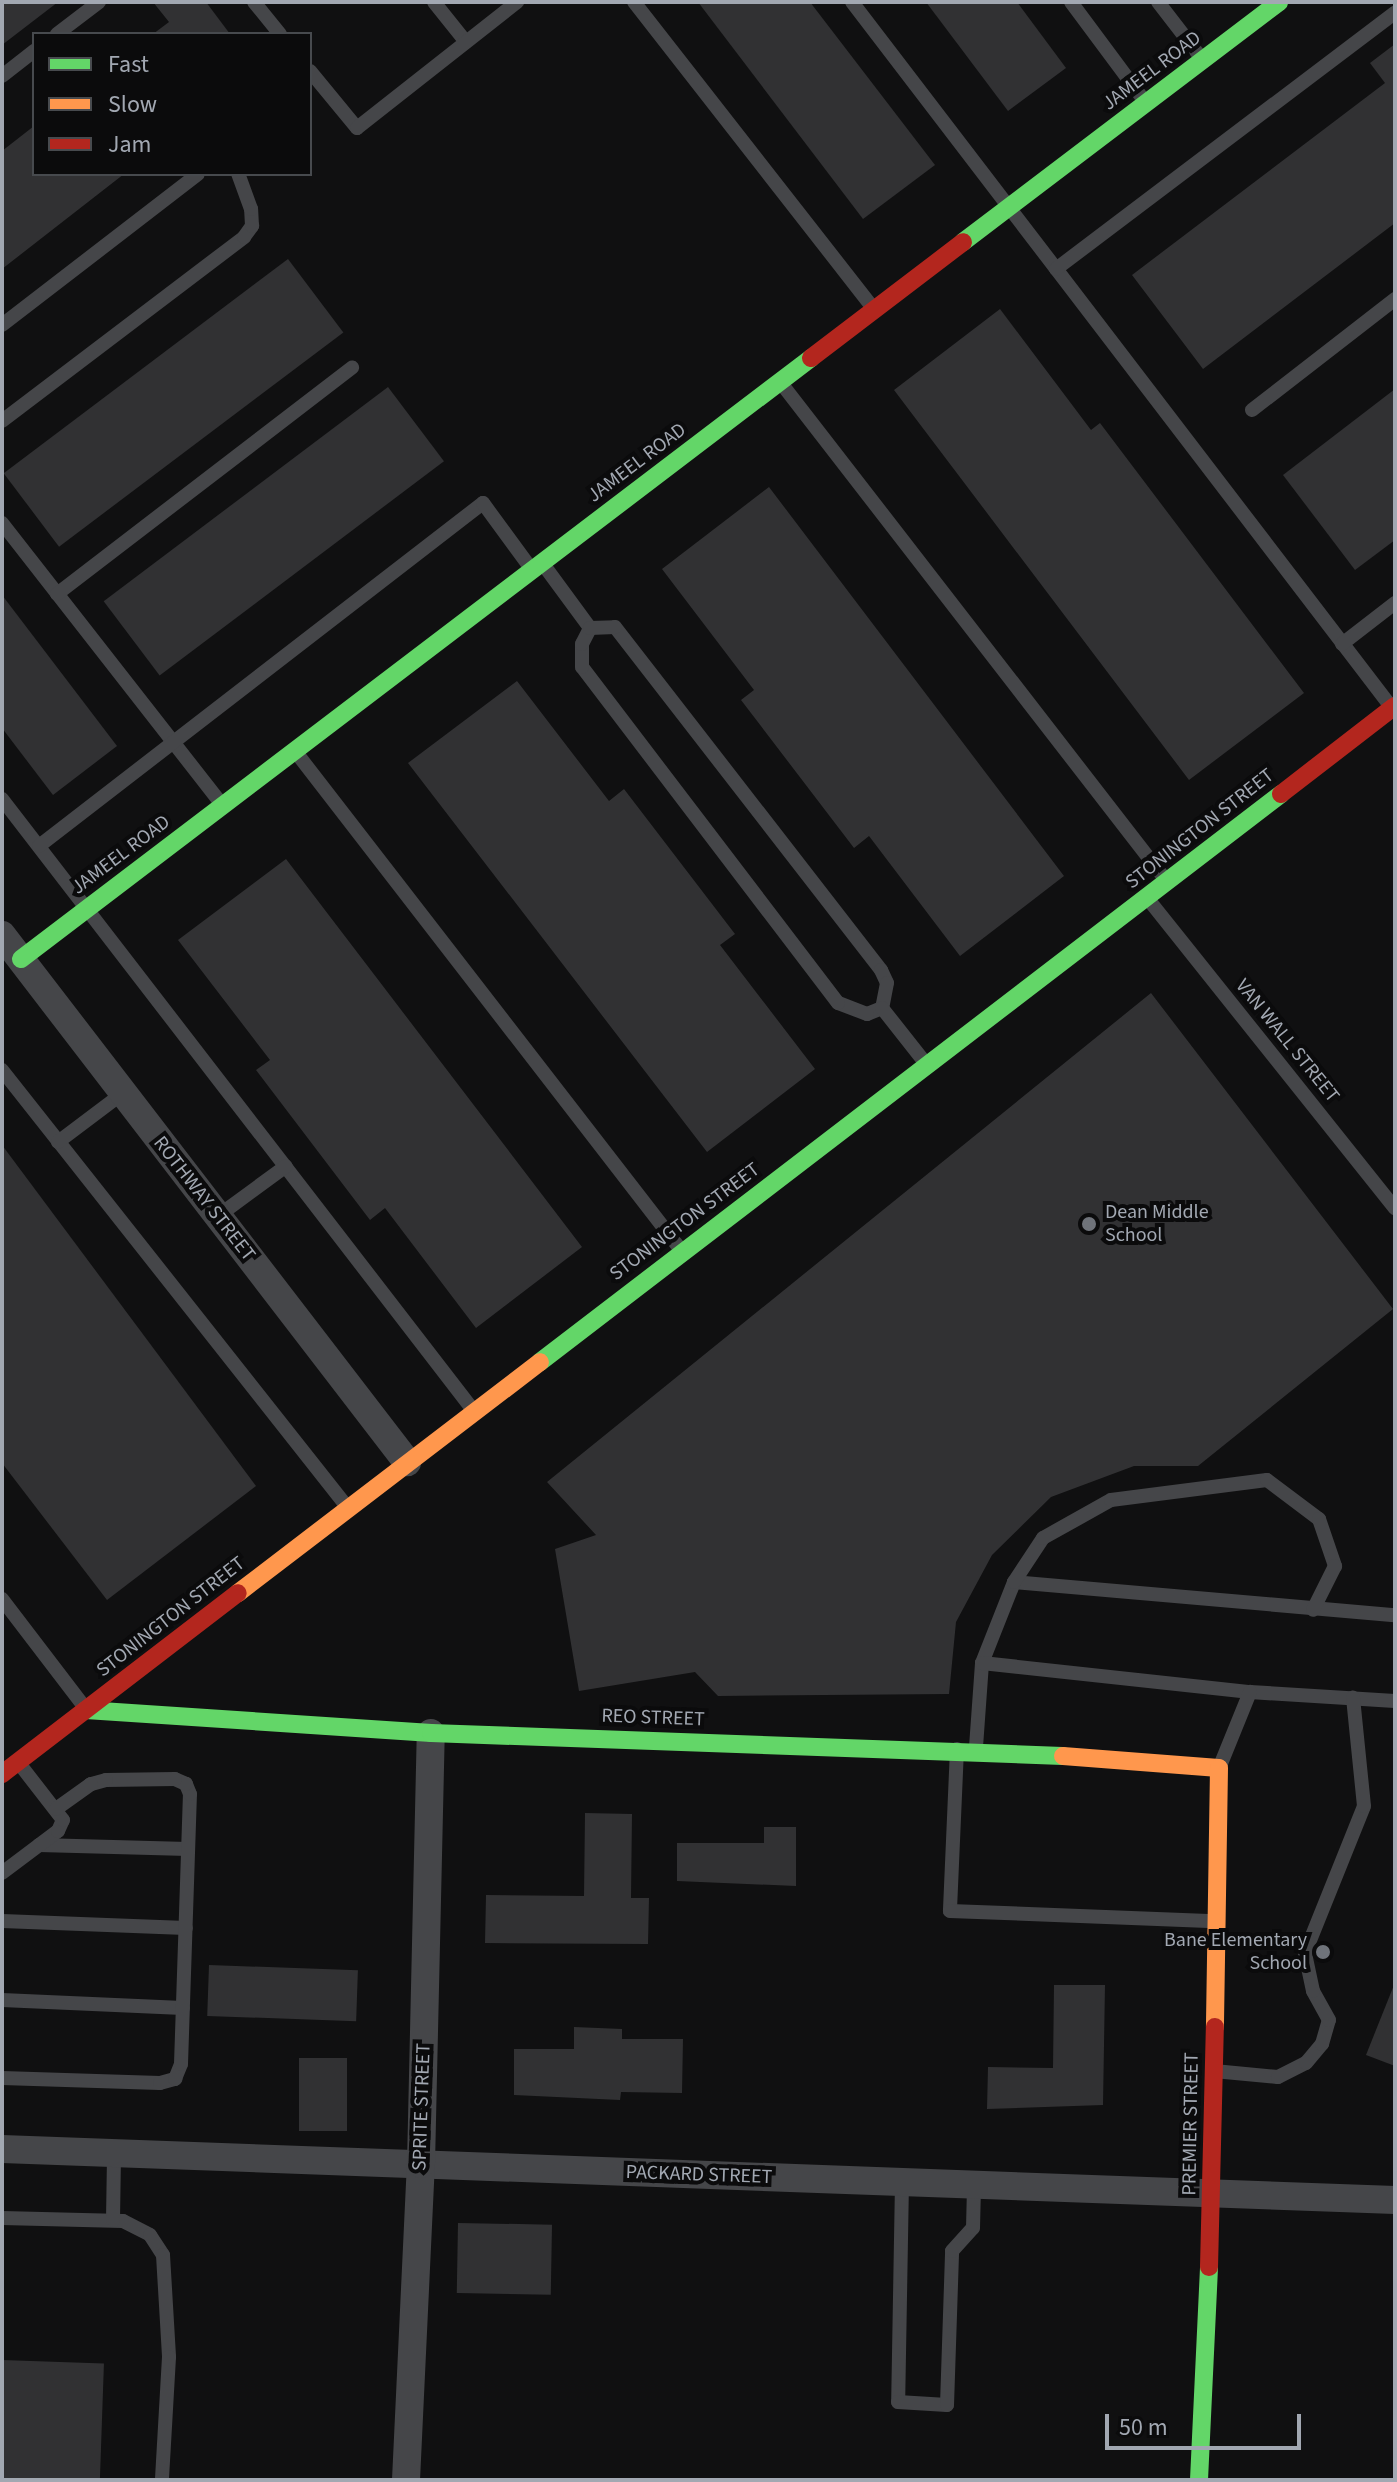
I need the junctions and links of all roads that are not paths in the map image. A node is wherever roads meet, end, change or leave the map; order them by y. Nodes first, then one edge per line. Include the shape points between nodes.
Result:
1 (99, 2) edge
2 (434, 2) edge
3 (517, 2) edge
4 (634, 2) edge
5 (852, 2) edge
6 (1071, 2) edge
7 (1158, 2) edge
8 (1279, 2) edge
9 (257, 3) edge
10 (1395, 13) edge
11 (60, 32) edge
12 (279, 32) edge
13 (466, 42) junction
14 (32, 53) edge
15 (1203, 60) junction
16 (312, 73) edge
17 (2, 76) edge
18 (1146, 103) junction
19 (195, 176) edge
20 (239, 176) edge
21 (1009, 207) junction
22 (1056, 269) junction
23 (1395, 299) edge
24 (875, 310) junction
25 (2, 325) edge
26 (352, 368) dead end
27 (779, 382) junction
28 (1252, 410) dead end
29 (2, 421) edge
30 (2, 523) edge
31 (537, 566) junction
32 (57, 594) junction
33 (1395, 603) edge
34 (590, 628) junction
35 (1342, 644) junction
36 (1393, 707) edge
37 (173, 742) junction
38 (294, 751) junction
39 (2, 799) edge
40 (222, 806) junction
41 (39, 846) junction
42 (1168, 882) junction
43 (1147, 898) junction
44 (87, 909) junction
45 (2, 935) edge
46 (21, 959) junction
47 (882, 1008) junction
48 (927, 1065) junction
49 (2, 1070) edge
50 (123, 1093) junction
51 (58, 1142) junction
52 (286, 1166) junction
53 (1395, 1208) edge
54 (218, 1216) junction
55 (682, 1252) junction
56 (474, 1411) junction
57 (407, 1462) junction
58 (348, 1509) junction
59 (1014, 1582) junction
60 (2, 1599) edge
61 (1313, 1610) junction
62 (1395, 1615) edge
63 (982, 1663) junction
64 (1250, 1692) junction
65 (1353, 1698) junction
66 (1395, 1701) edge
67 (86, 1710) junction
68 (431, 1733) junction
69 (966, 1749) junction
70 (18, 1762) junction
71 (1219, 1768) junction
72 (2, 1774) edge
73 (56, 1809) junction
74 (39, 1845) junction
75 (188, 1849) junction
76 (2, 1873) edge
77 (2, 1921) edge
78 (1216, 1921) junction
79 (186, 1928) junction
80 (2, 2000) edge
81 (183, 2008) junction
82 (1214, 2071) junction
83 (2, 2078) edge
84 (2, 2149) edge
85 (114, 2153) junction
86 (421, 2164) junction
87 (902, 2182) junction
88 (974, 2186) junction
89 (1212, 2191) junction
90 (1395, 2200) edge
91 (2, 2218) edge
92 (113, 2220) junction
93 (162, 2480) edge
94 (406, 2480) edge
95 (1199, 2480) edge

1 - 11 lane
2 - 13 lane
3 - 13 lane
4 - 24 lane
5 - 21 lane
6 - 18 lane
7 - 15 lane
8 - 15 street, JAMEEL ROAD
9 - 12 lane
10 - 22 lane
13 - 16 lane via 357,128
14 - 17 lane
15 - 18 street, JAMEEL ROAD
18 - 21 street, JAMEEL ROAD
19 - 25 lane
20 - 29 lane via 251,209 252,226 244,237
21 - 22 lane
21 - 24 street, JAMEEL ROAD
22 - 35 lane
23 - 28 lane
24 - 27 street, JAMEEL ROAD
26 - 32 lane
27 - 31 street, JAMEEL ROAD
27 - 42 lane
30 - 32 lane
31 - 34 lane
31 - 37 lane via 483,503
31 - 38 street, JAMEEL ROAD
32 - 37 lane
33 - 35 lane
34 - 47 lane via 615,627 625,636 881,970 887,983
34 - 47 lane via 582,644 582,667 838,1003 867,1014
35 - 36 lane
36 - 42 street, STONINGTON STREET
37 - 40 lane
37 - 41 lane
38 - 40 street, JAMEEL ROAD
38 - 55 lane
39 - 41 lane
40 - 44 street, JAMEEL ROAD
41 - 44 lane
42 - 43 street, STONINGTON STREET
43 - 48 street, STONINGTON STREET
43 - 53 lane, VAN WALL STREET
44 - 46 street, JAMEEL ROAD
44 - 52 lane
45 - 46 street, ROTHWAY STREET
46 - 50 street, ROTHWAY STREET
47 - 48 lane
48 - 55 street, STONINGTON STREET
49 - 51 lane
50 - 51 lane
50 - 54 street, ROTHWAY STREET
51 - 58 lane
52 - 54 lane
52 - 56 lane
54 - 57 street, ROTHWAY STREET
55 - 56 street, STONINGTON STREET
56 - 57 street, STONINGTON STREET
57 - 58 street, STONINGTON STREET
58 - 67 street, STONINGTON STREET
59 - 61 lane
59 - 61 lane via 1043,1538 1111,1500 1267,1480 1319,1519 1335,1566
59 - 63 lane
60 - 67 lane
61 - 62 lane
63 - 64 lane
63 - 69 lane
64 - 65 lane
64 - 71 lane
65 - 66 lane
65 - 82 lane via 1364,1806 1305,1953 1313,1991 1329,2020 1322,2044 1306,2063 1278,2077
67 - 68 street, REO STREET
67 - 70 street, STONINGTON STREET
68 - 69 street, REO STREET
68 - 86 street, SPRITE STREET
69 - 71 street, REO STREET
69 - 78 lane via 950,1911
70 - 72 street, STONINGTON STREET
70 - 73 lane
71 - 78 street, PREMIER STREET
73 - 74 lane via 63,1820
73 - 75 lane via 91,1784 106,1780 175,1779 186,1784 190,1794
74 - 75 lane
74 - 76 lane
75 - 79 lane
77 - 79 lane
78 - 82 street, PREMIER STREET
79 - 81 lane
80 - 81 lane
81 - 83 lane via 181,2064 175,2079 160,2083
82 - 89 street, PREMIER STREET
84 - 85 street, PACKARD STREET
85 - 86 street, PACKARD STREET
85 - 92 lane
86 - 87 street, PACKARD STREET
86 - 94 street, SPRITE STREET
87 - 88 street, PACKARD STREET
87 - 88 lane via 898,2402 947,2405 952,2251 973,2228
88 - 89 street, PACKARD STREET
89 - 90 street, PACKARD STREET
89 - 95 street, PREMIER STREET
91 - 92 lane
92 - 93 lane via 150,2235 166,2267 169,2357

